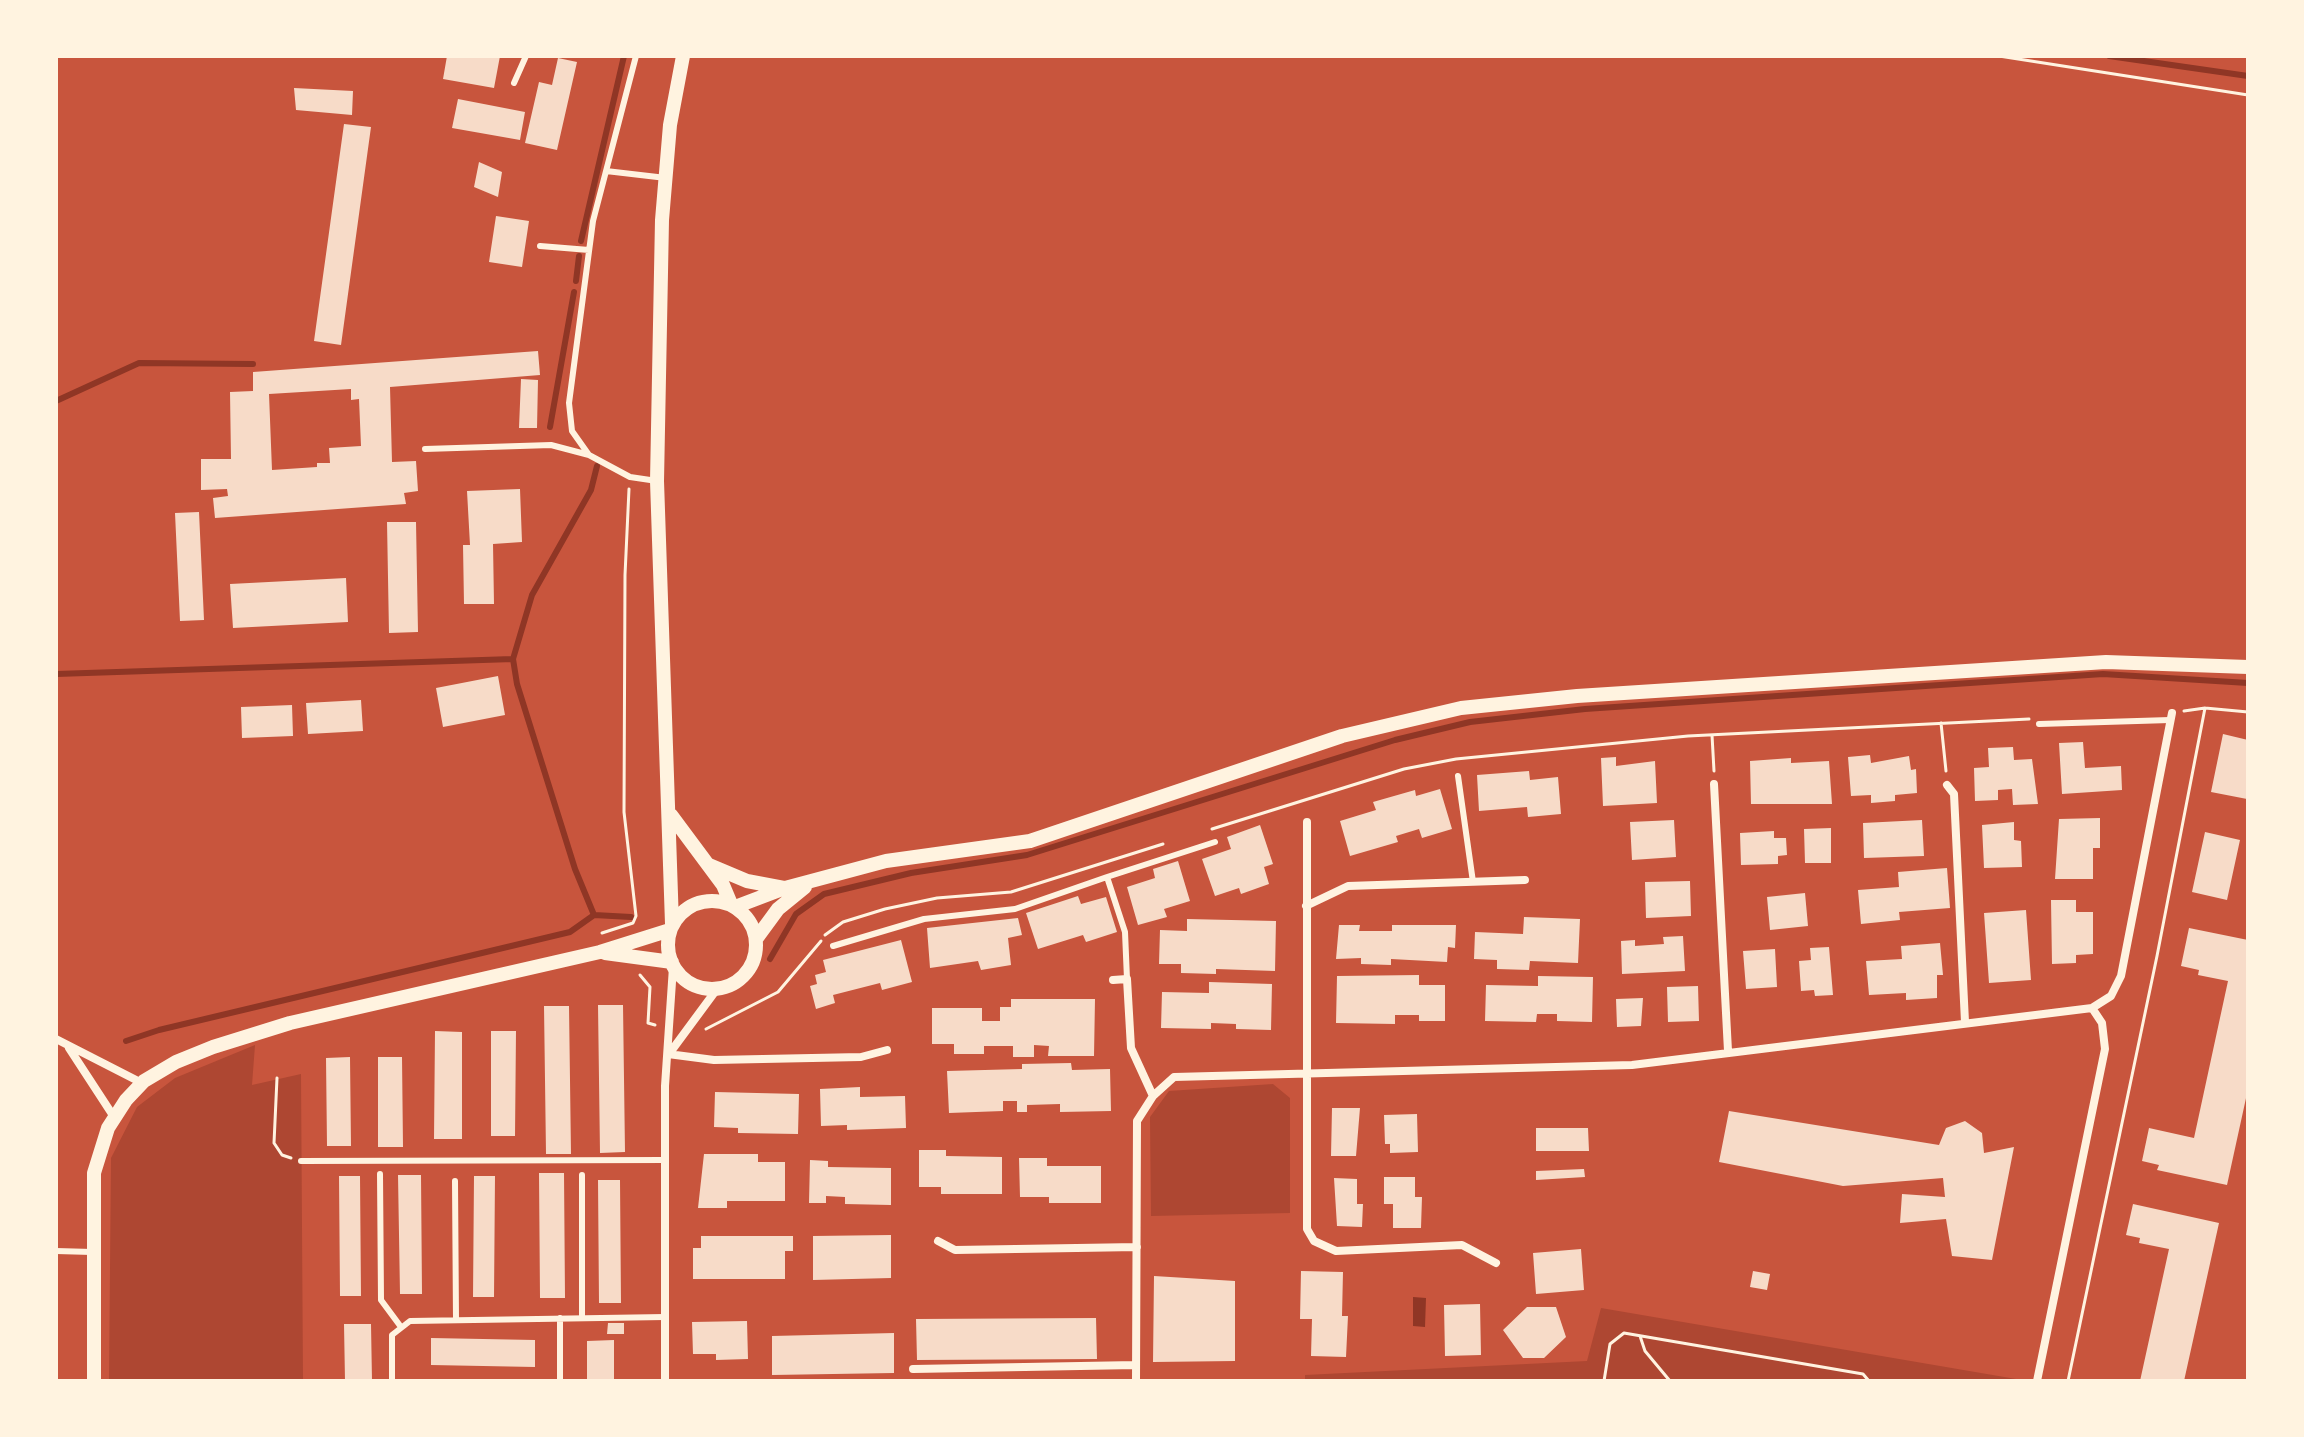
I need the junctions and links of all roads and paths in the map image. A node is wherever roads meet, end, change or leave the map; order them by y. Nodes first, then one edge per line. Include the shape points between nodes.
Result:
1 (526, 56) edge
2 (636, 56) edge
3 (683, 56) edge
4 (1999, 56) edge
5 (514, 83) dead end
6 (2248, 95) edge
7 (606, 171) junction
8 (666, 178) junction
9 (540, 246) dead end
10 (589, 250) junction
11 (425, 449) dead end
12 (589, 455) junction
13 (630, 477) junction
14 (657, 481) junction
15 (2248, 667) edge
16 (2205, 708) junction
17 (2248, 712) edge
18 (2171, 716) junction
19 (2036, 722) joint
20 (1941, 723) junction
21 (1712, 735) junction
22 (1458, 776) dead end
23 (1714, 784) joint
24 (1947, 785) joint
25 (670, 814) junction
26 (1307, 822) dead end
27 (1211, 829) dead end
28 (1168, 842) dead end
29 (1215, 842) dead end
30 (709, 865) junction
31 (1107, 877) junction
32 (1525, 880) dead end
33 (813, 881) junction
34 (1473, 882) junction
35 (785, 888) junction
36 (733, 906) junction
37 (1306, 906) junction
38 (671, 927) junction
39 (756, 939) junction
40 (833, 946) dead end
41 (600, 952) junction
42 (672, 965) junction
43 (636, 974) dead end
44 (1127, 979) junction
45 (1113, 980) dead end
46 (717, 989) junction
47 (2092, 1008) junction
48 (1965, 1022) junction
49 (669, 1027) junction
50 (686, 1031) junction
51 (56, 1039) edge
52 (68, 1048) junction
53 (887, 1050) dead end
54 (1728, 1051) junction
55 (668, 1054) junction
56 (1305, 1073) junction
57 (277, 1078) dead end
58 (142, 1083) junction
59 (1153, 1096) junction
60 (114, 1117) junction
61 (665, 1160) junction
62 (301, 1161) joint
63 (380, 1174) dead end
64 (582, 1175) dead end
65 (455, 1181) dead end
66 (938, 1241) dead end
67 (1137, 1247) junction
68 (56, 1251) edge
69 (94, 1252) junction
70 (1496, 1263) dead end
71 (582, 1317) junction
72 (665, 1317) junction
73 (560, 1318) junction
74 (456, 1320) junction
75 (401, 1327) junction
76 (1640, 1336) junction
77 (1136, 1365) junction
78 (913, 1369) dead end
79 (94, 1381) edge
80 (392, 1381) edge
81 (560, 1381) edge
82 (665, 1381) edge
83 (1136, 1381) edge
84 (1604, 1381) edge
85 (1670, 1381) edge
86 (1869, 1381) edge
87 (2037, 1381) edge
88 (2068, 1381) edge

1 - 5 lane
2 - 7 lane
3 - 8 street
4 - 6 path
7 - 8 lane
7 - 10 lane
8 - 14 street
9 - 10 lane
10 - 12 lane via 569,403 572,431
11 - 12 lane via 551,445
12 - 13 lane
13 - 14 lane
13 - 41 path via 624,812 636,916 633,923 600,935
14 - 25 street
15 - 33 street via 2106,662 1461,708 1342,736 1030,841 886,861
16 - 17 path
16 - 18 path
16 - 88 path
18 - 19 lane
18 - 47 street via 2121,976 2111,996
19 - 20 path
20 - 21 path
20 - 24 path
21 - 23 path
21 - 27 path via 1456,759 1404,769
22 - 34 lane
23 - 54 street
24 - 48 street via 1954,794
25 - 30 street
25 - 38 street
26 - 37 street
28 - 50 path via 1011,892 937,898 843,922 827,932 778,992 719,1024 697,1033
29 - 31 lane
30 - 35 street via 747,881
30 - 36 street
31 - 40 lane via 1015,909 924,919
31 - 44 lane via 1125,932
32 - 34 street
33 - 35 street
33 - 39 street via 778,909
34 - 37 street via 1348,886
35 - 36 street
36 - 38 street via 704,901 680,913
36 - 39 street via 752,924
37 - 56 street
38 - 41 street
38 - 42 street
39 - 46 street via 751,966 731,985
41 - 42 street
41 - 58 street via 290,1023 176,1062
42 - 46 street via 692,985
42 - 49 street
43 - 49 path via 650,987 648,1023
44 - 45 street
44 - 59 street via 1131,1048
46 - 50 street
47 - 48 street
47 - 87 street via 2102,1023 2105,1049
48 - 54 street
49 - 55 street
50 - 55 street
51 - 52 street
52 - 58 street
52 - 60 street
53 - 55 street via 861,1057 714,1060
54 - 56 street via 1632,1065
55 - 61 street
56 - 59 street via 1174,1077
56 - 70 street via 1307,1229 1314,1241 1336,1251 1462,1245
57 - 62 path via 274,1143 282,1155
58 - 60 street
59 - 67 street via 1137,1121
60 - 69 street via 94,1173
61 - 62 lane
61 - 72 street
63 - 75 lane via 381,1300
64 - 71 lane
65 - 74 lane
66 - 67 street via 955,1250
67 - 77 street
68 - 69 lane
69 - 79 street
71 - 72 lane
71 - 73 lane
72 - 82 street
73 - 74 lane
73 - 81 lane
74 - 75 lane via 410,1321
75 - 80 lane via 392,1335
76 - 84 path via 1624,1333 1610,1344
76 - 85 path via 1645,1351
76 - 86 path via 1863,1374
77 - 78 street
77 - 83 street

